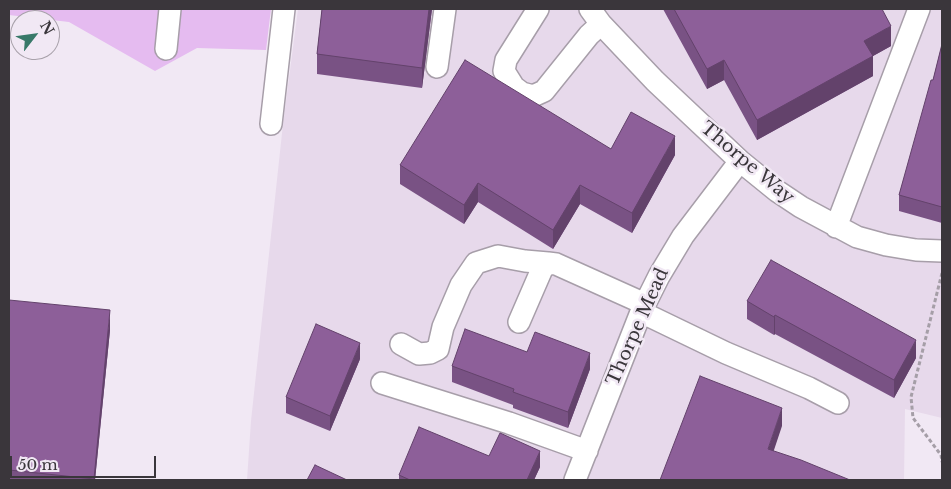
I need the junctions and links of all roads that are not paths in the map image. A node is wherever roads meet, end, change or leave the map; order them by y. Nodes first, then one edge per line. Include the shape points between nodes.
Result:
1 (170, 9) edge
2 (284, 9) edge
3 (445, 9) edge
4 (538, 9) edge
5 (919, 9) edge
6 (596, 16) edge
7 (166, 49) dead end
8 (437, 67) dead end
9 (271, 124) dead end
10 (740, 161) junction
11 (836, 227) junction
12 (942, 251) edge
13 (548, 264) junction
14 (643, 308) junction
15 (519, 322) dead end
16 (401, 344) dead end
17 (382, 382) dead end
18 (838, 403) dead end
19 (586, 451) junction
20 (575, 480) edge

1 - 7 street
2 - 9 street
3 - 8 street
4 - 6 street via 506,60 504,71 514,87 533,96 544,91 589,36
5 - 11 street
6 - 10 street, Thorpe Way via 655,81
10 - 11 street, Thorpe Way via 776,191
10 - 14 street, Thorpe Mead via 683,236
11 - 12 street, Thorpe Way via 857,238 886,245
13 - 14 street via 556,264
13 - 15 street via 542,269
13 - 16 street via 498,256 476,263 461,285 443,327 438,348 419,354
14 - 18 street via 726,353
14 - 19 street, Thorpe Mead
17 - 19 street
19 - 20 street, Thorpe Mead

